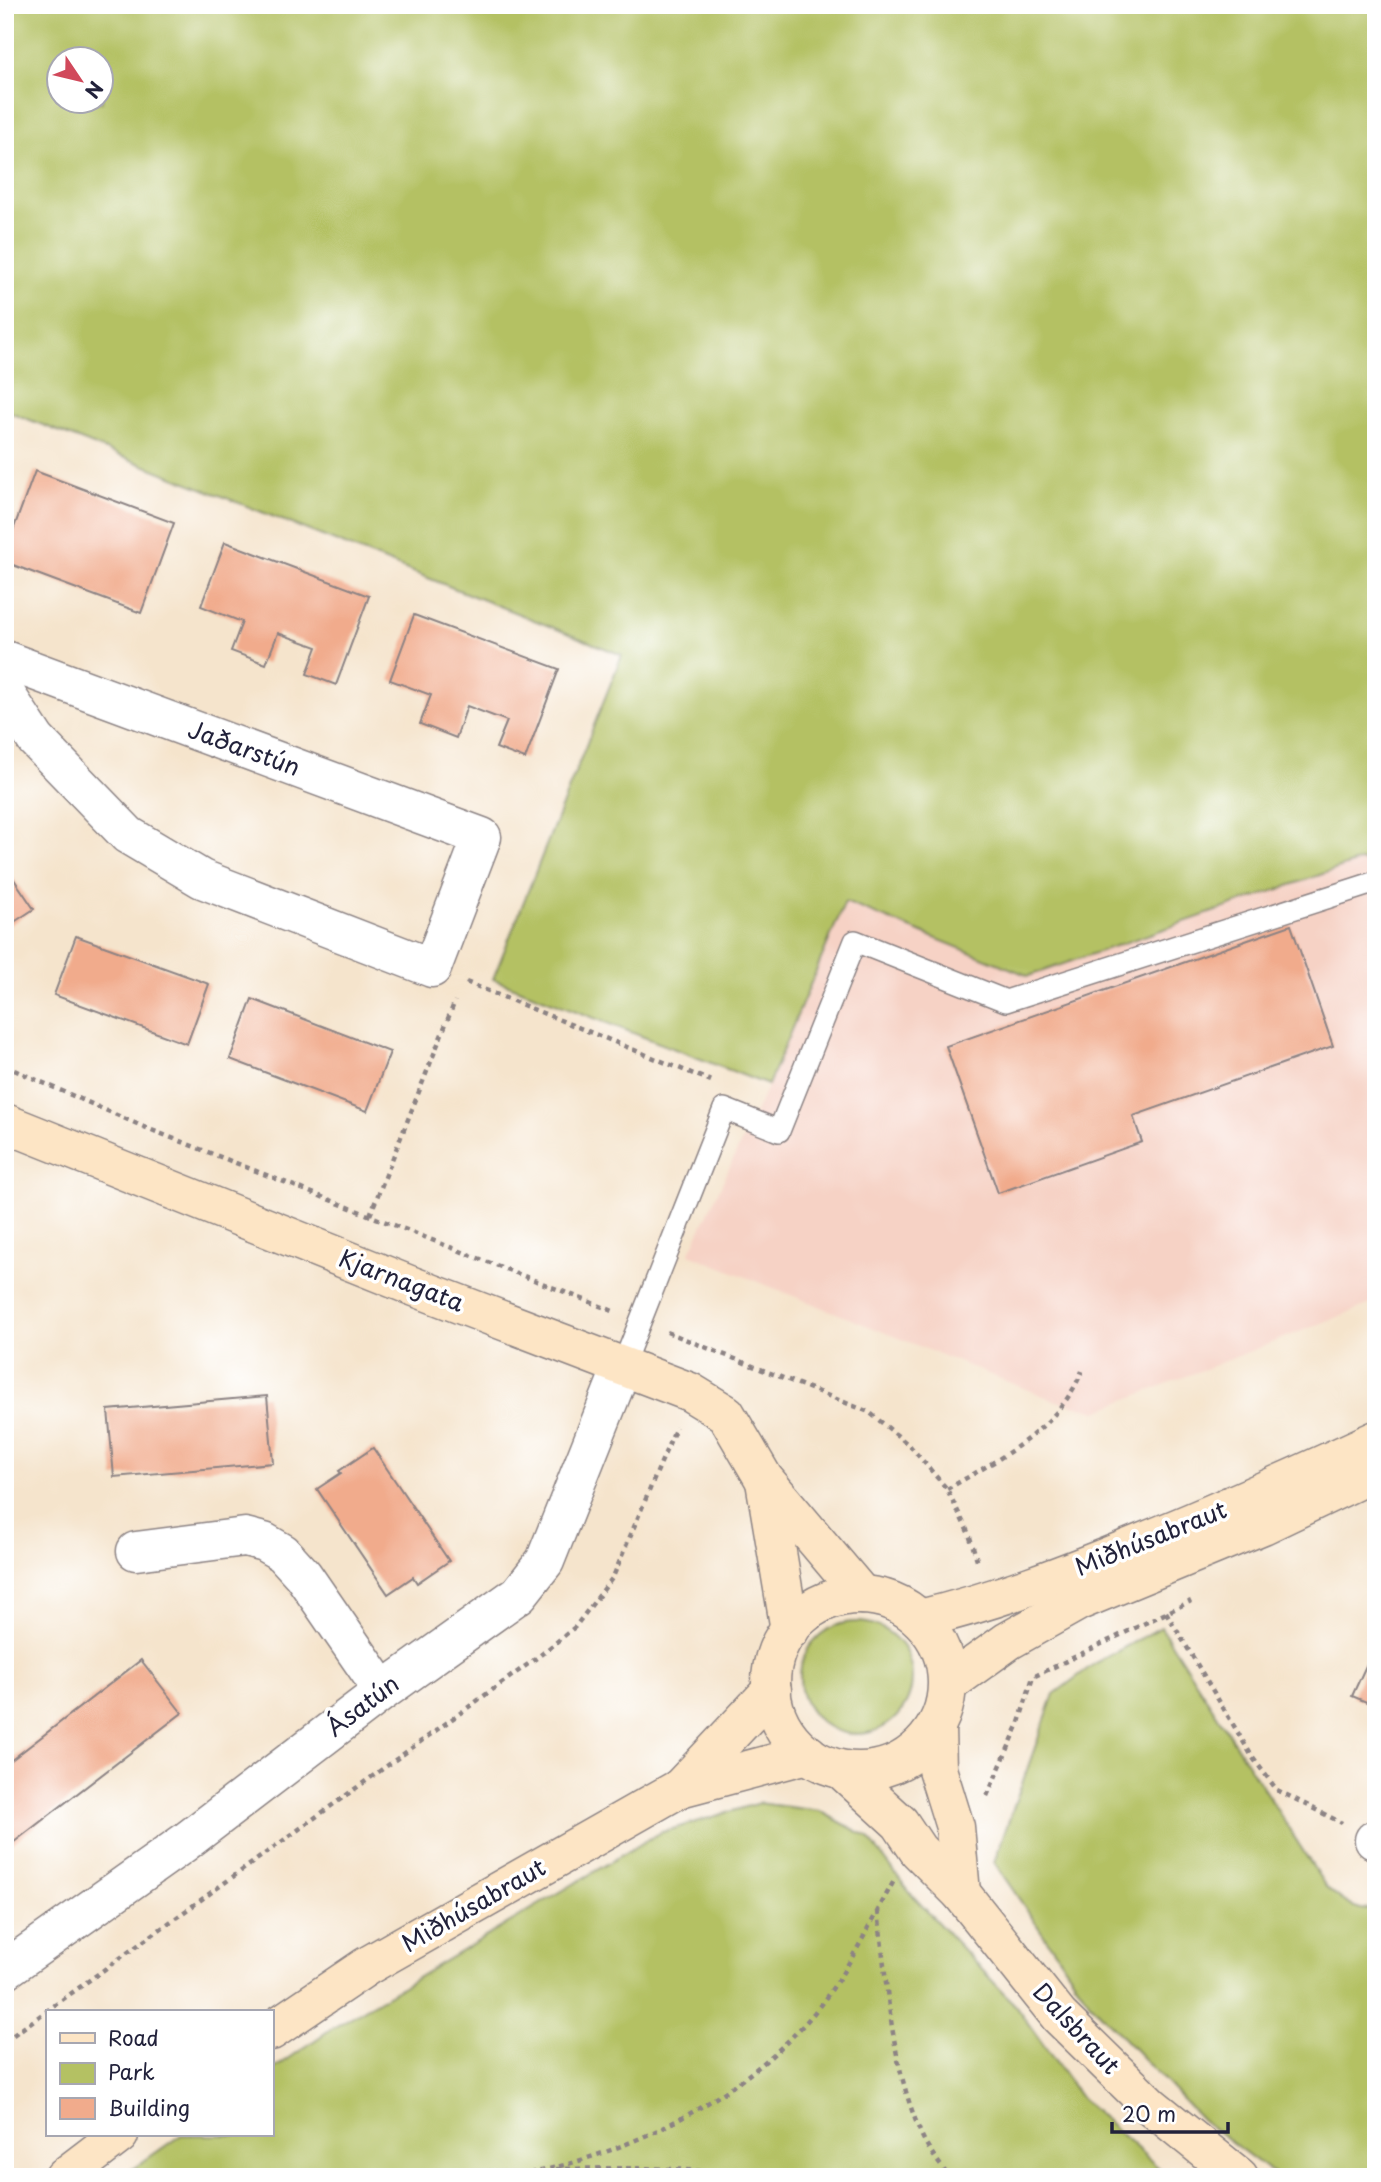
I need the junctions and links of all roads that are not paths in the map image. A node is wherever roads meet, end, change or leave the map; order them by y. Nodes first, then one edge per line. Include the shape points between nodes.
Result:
1 (5, 660) edge
2 (5, 693) edge
3 (1376, 882) edge
4 (5, 1123) edge
5 (623, 1365) junction
6 (1376, 1440) edge
7 (1376, 1471) edge
8 (764, 1479) junction
9 (136, 1550) dead end
10 (862, 1595) junction
11 (920, 1619) junction
12 (790, 1630) junction
13 (947, 1684) junction
14 (383, 1690) junction
15 (772, 1690) junction
16 (936, 1727) junction
17 (808, 1754) junction
18 (842, 1770) junction
19 (680, 1788) junction
20 (961, 1892) junction
21 (5, 1970) edge
22 (273, 2030) edge
23 (118, 2136) edge
24 (64, 2177) edge
25 (1239, 2177) edge

1 - 2 street, Jaðarstún via 482,837 448,974 202,879 128,835 36,740
3 - 5 lane via 1006,1001 855,940 779,1131 724,1109
4 - 5 street, Kjarnagata
5 - 8 street, Kjarnagata via 691,1392 726,1414
5 - 14 street, Ásatún via 545,1561 519,1594
6 - 11 street, Miðhúsabraut via 1260,1494 1073,1571 991,1601
7 - 13 street, Miðhúsabraut via 1263,1525 1079,1601 1008,1641
8 - 10 street, Kjarnagata
8 - 12 street, Kjarnagata
9 - 14 street via 245,1536 264,1542 283,1553 303,1575
10 - 11 street via 889,1601
10 - 12 street via 821,1604
11 - 13 street via 945,1661
12 - 15 street via 775,1658
13 - 16 street
14 - 21 street, Ásatún via 184,1843
15 - 17 street via 783,1727
15 - 19 street, Miðhúsabraut
16 - 18 street via 920,1748 898,1763 871,1771
16 - 20 street via 937,1769 955,1827
17 - 18 street
17 - 19 street, Miðhúsabraut
18 - 20 street, Dalsbraut via 900,1824 918,1850
19 - 22 street, Miðhúsabraut via 367,1966
20 - 25 street, Dalsbraut via 1059,2016 1151,2106
23 - 24 street

